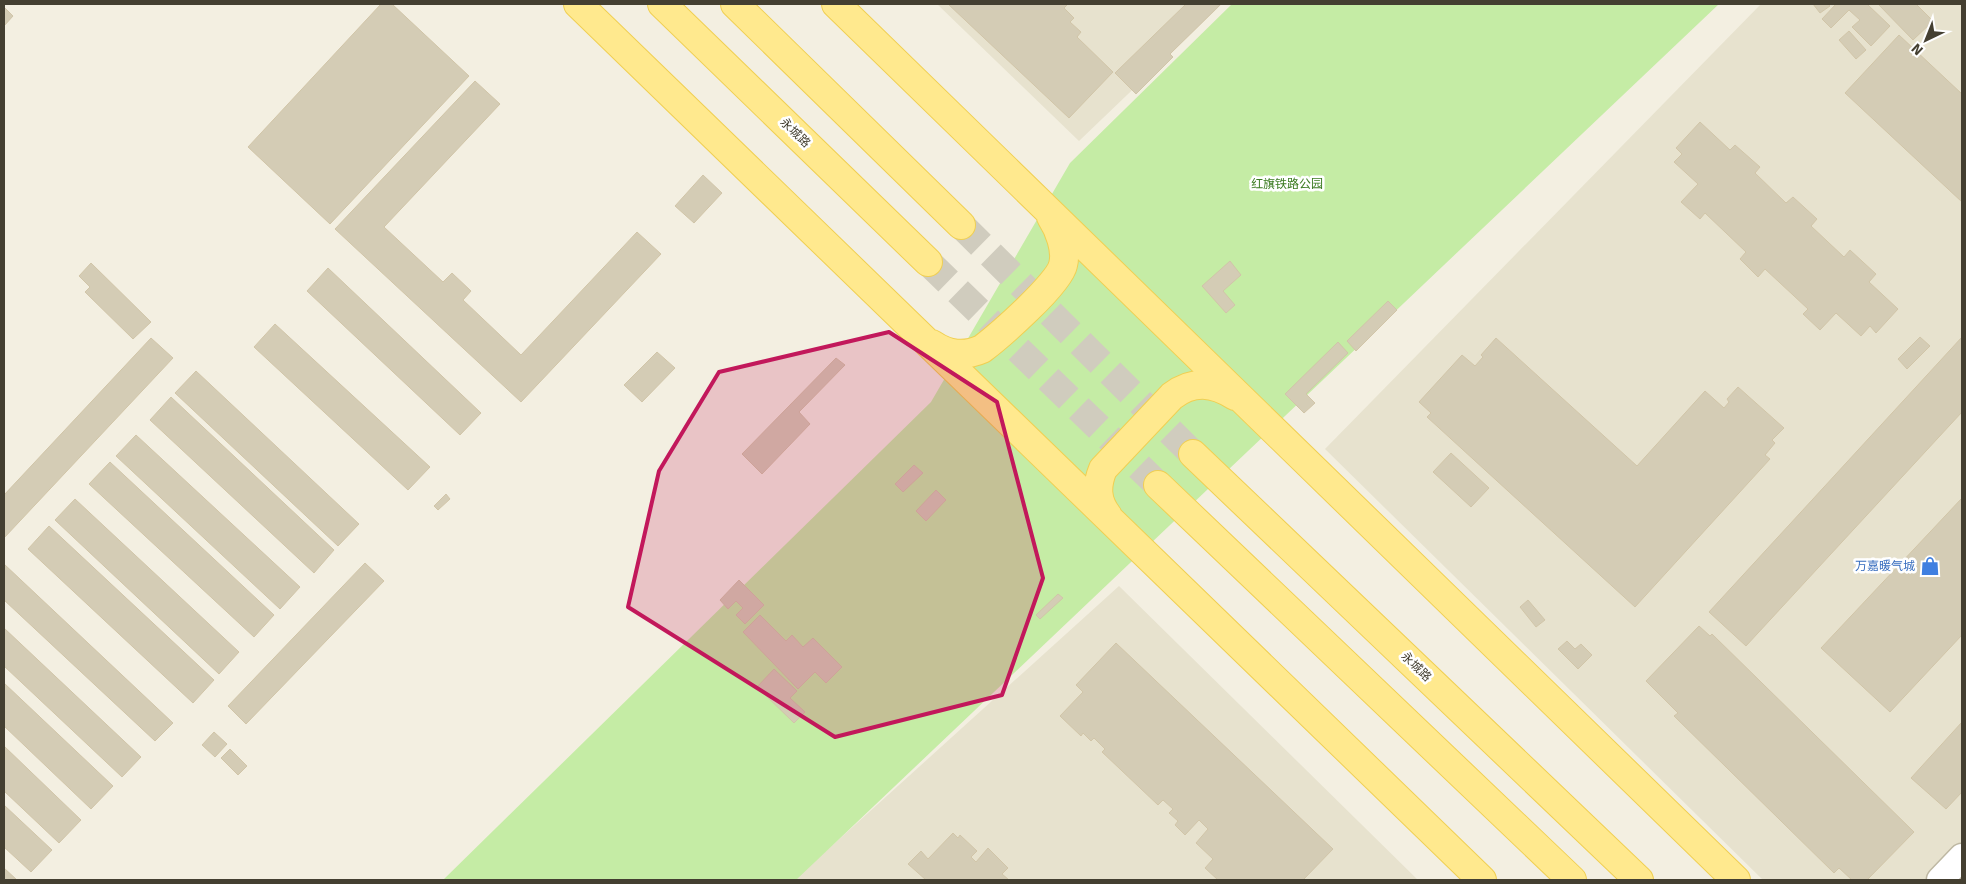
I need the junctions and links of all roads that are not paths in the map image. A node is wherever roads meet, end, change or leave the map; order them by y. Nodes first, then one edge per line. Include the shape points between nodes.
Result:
1 (578, 4) edge
2 (662, 4) edge
3 (735, 4) edge
4 (836, 4) edge
5 (1041, 203) junction
6 (961, 225) tunnel mouth
7 (928, 262) tunnel mouth
8 (922, 338) junction
9 (1247, 404) junction
10 (1193, 454) tunnel mouth
11 (1158, 485) tunnel mouth
12 (1112, 522) junction
13 (1962, 857) edge
14 (1482, 880) edge
15 (1572, 880) edge
16 (1639, 880) edge
17 (1736, 880) edge
18 (1940, 880) edge

1 - 8 main road
2 - 7 main road, 永城路
3 - 6 main road
4 - 5 main road
5 - 8 main road via 1060,234 1063,253 1063,265 1050,286 995,340 971,354 946,352
5 - 9 main road
8 - 12 main road
9 - 12 main road via 1227,391 1203,384 1181,389 1172,396 1103,469 1098,481 1098,496
9 - 17 main road
10 - 16 main road, 永城路
11 - 15 main road
12 - 14 main road
13 - 18 street

